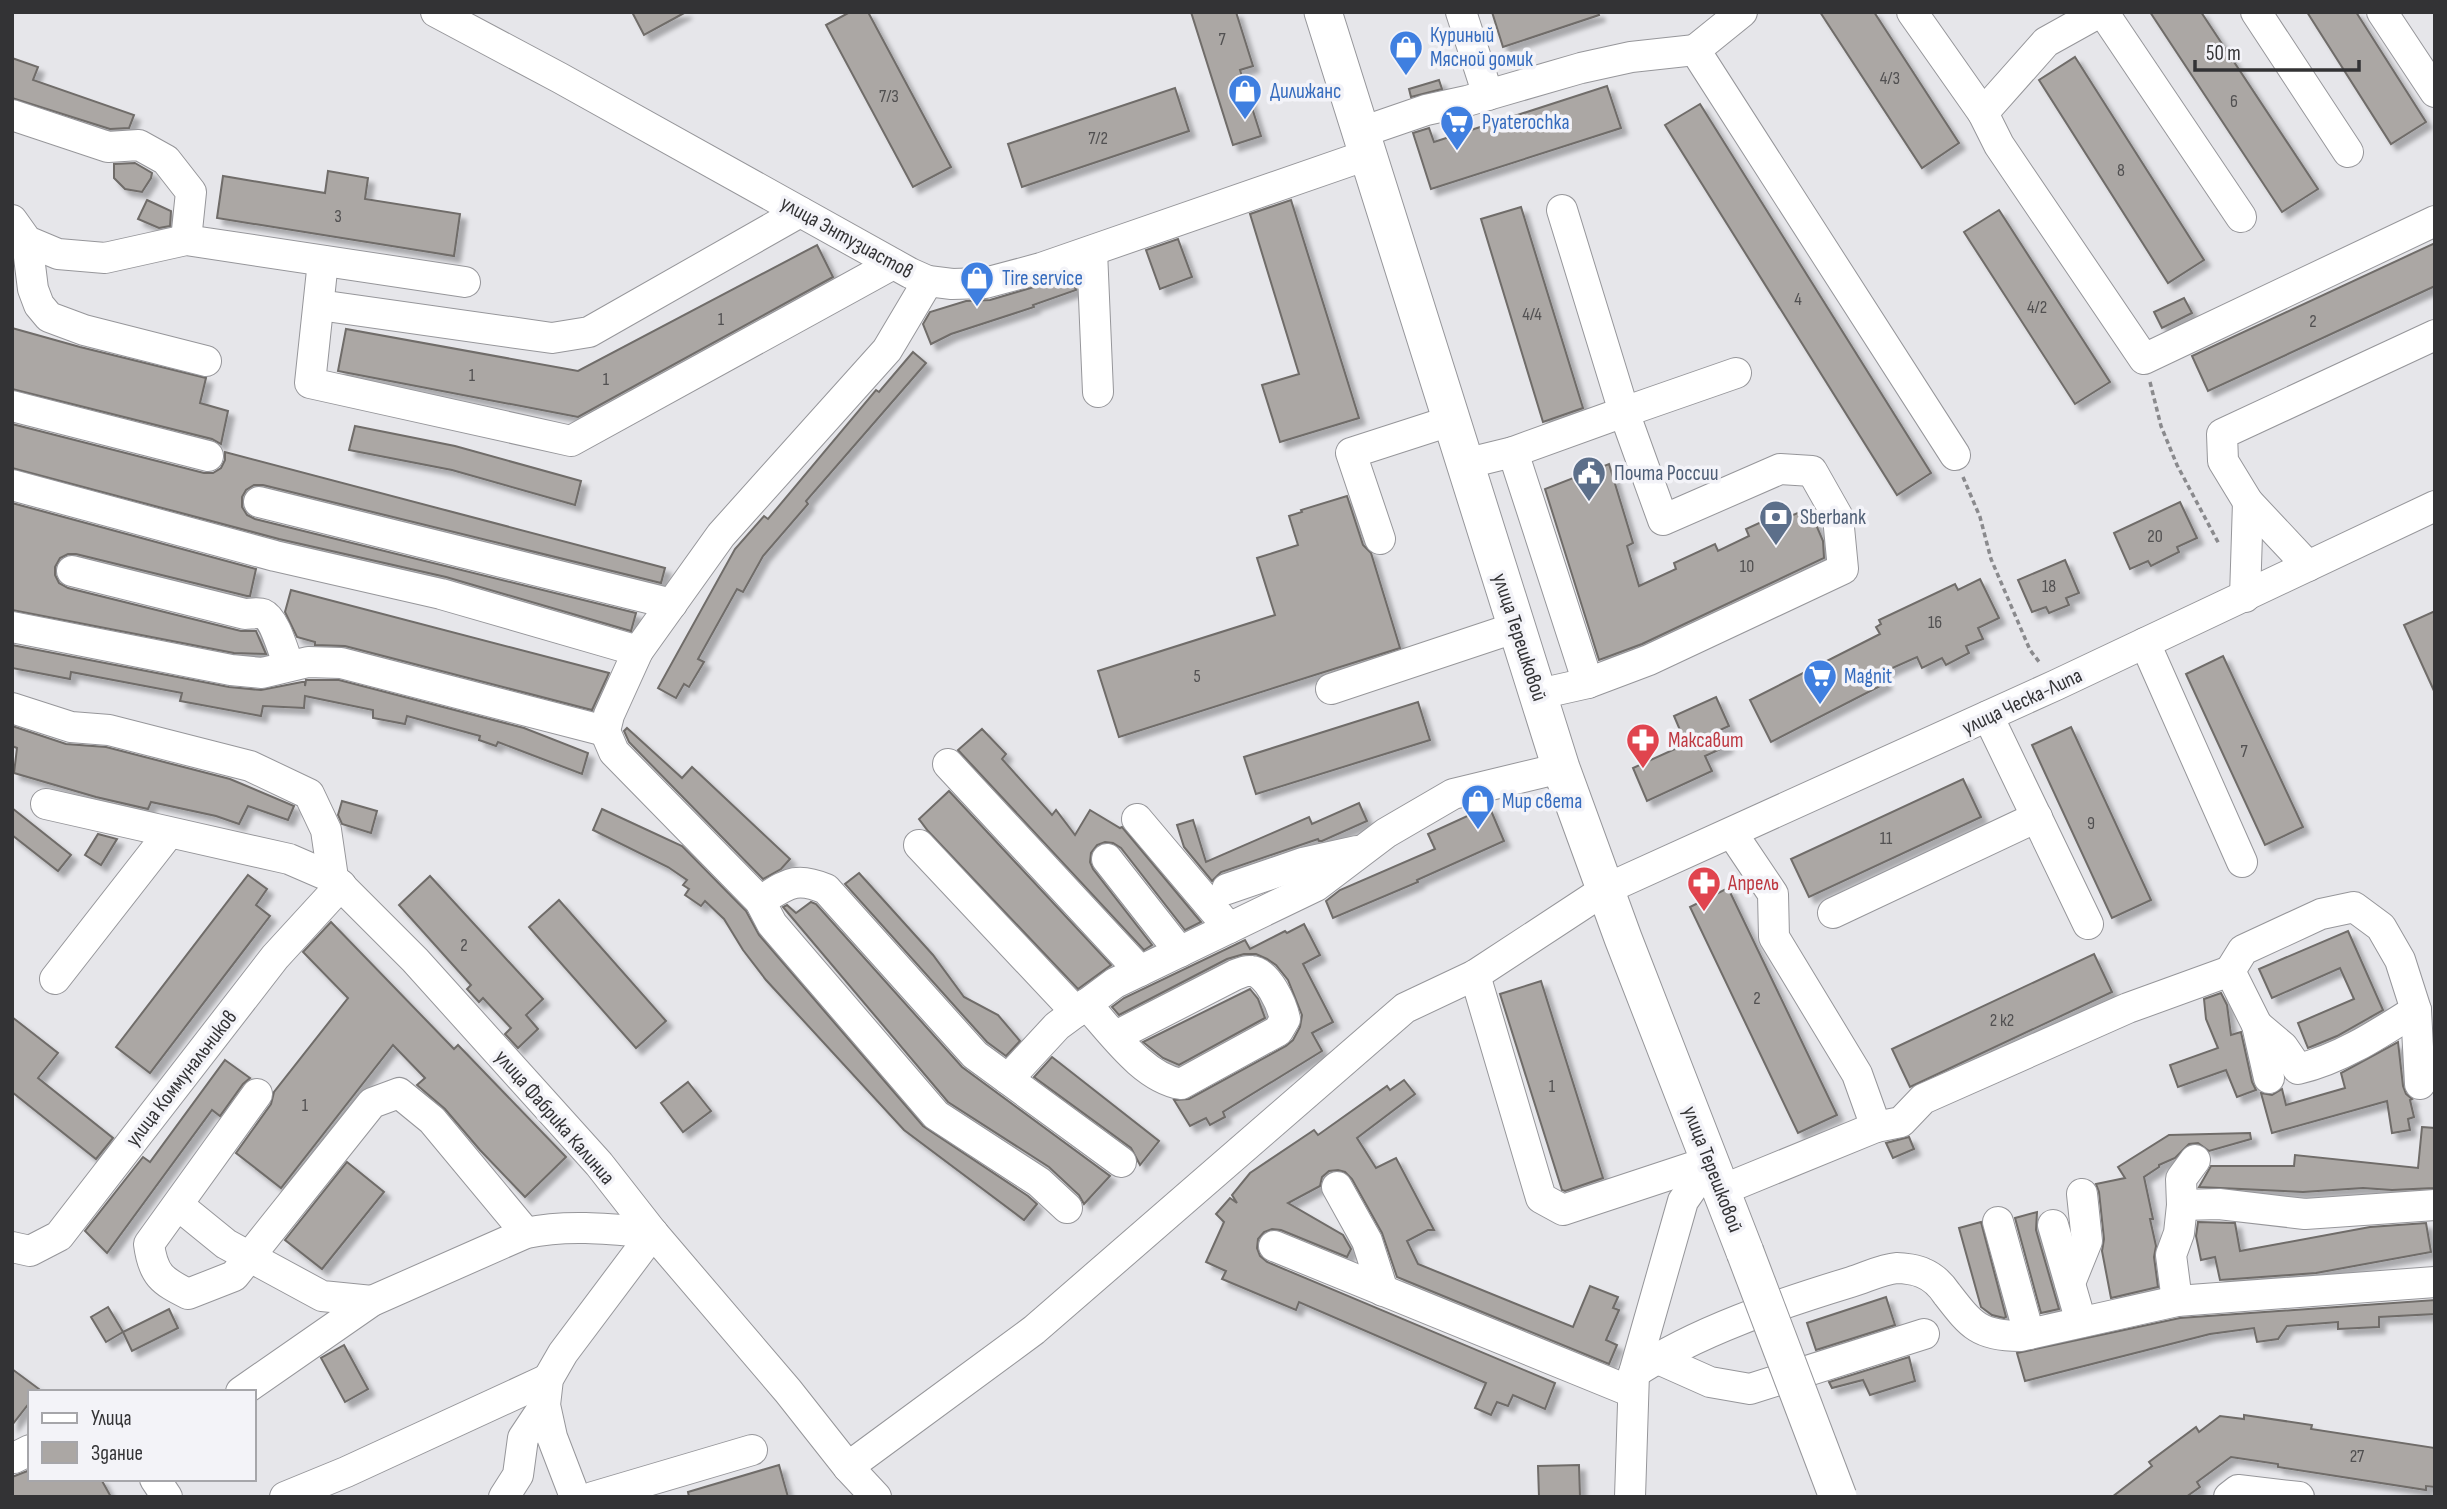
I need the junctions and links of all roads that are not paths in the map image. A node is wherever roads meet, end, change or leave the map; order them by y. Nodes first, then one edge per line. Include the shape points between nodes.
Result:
1 (436, 12) edge
2 (1323, 12) edge
3 (1461, 12) edge
4 (1742, 12) edge
5 (1912, 12) edge
6 (2102, 12) edge
7 (2256, 12) edge
8 (2382, 12) edge
9 (1695, 50) junction
10 (2435, 92) edge
11 (1488, 95) junction
12 (1983, 113) junction
13 (12, 115) edge
14 (1365, 143) junction
15 (2348, 152) dead end
16 (1562, 210) dead end
17 (800, 212) junction
18 (2241, 216) dead end
19 (2435, 221) edge
20 (20, 231) edge
21 (186, 240) junction
22 (1091, 251) junction
23 (323, 261) junction
24 (893, 264) junction
25 (928, 281) junction
26 (465, 282) dead end
27 (318, 305) junction
28 (2435, 335) edge
29 (206, 361) dead end
30 (1736, 373) dead end
31 (1098, 392) dead end
32 (12, 406) edge
33 (1624, 411) junction
34 (1450, 421) junction
35 (1513, 452) junction
36 (208, 456) dead end
37 (1955, 456) road end
38 (1464, 464) junction
39 (12, 485) edge
40 (259, 502) dead end
41 (2248, 502) junction
42 (2435, 506) edge
43 (1380, 538) dead end
44 (2308, 566) junction
45 (72, 570) dead end
46 (2245, 597) junction
47 (672, 604) junction
48 (12, 627) edge
49 (1517, 627) junction
50 (2145, 643) junction
51 (638, 651) junction
52 (289, 666) junction
53 (1588, 683) junction
54 (1331, 689) dead end
55 (1539, 694) junction
56 (12, 708) edge
57 (1988, 716) junction
58 (605, 731) junction
59 (948, 764) dead end
60 (1561, 768) junction
61 (47, 804) dead end
62 (2037, 817) junction
63 (1137, 819) dead end
64 (169, 833) junction
65 (1732, 833) junction
66 (919, 845) dead end
67 (1364, 850) junction
68 (1107, 859) dead end
69 (2242, 862) dead end
70 (337, 882) junction
71 (1606, 889) junction
72 (1227, 890) dead end
73 (760, 901) junction
74 (1833, 913) dead end
75 (2088, 924) dead end
76 (1229, 929) junction
77 (1180, 952) junction
78 (1140, 971) junction
79 (2230, 971) junction
80 (1475, 975) junction
81 (55, 979) dead end
82 (1081, 1008) junction
83 (2416, 1010) junction
84 (2258, 1025) junction
85 (1116, 1036) junction
86 (2269, 1078) dead end
87 (1008, 1079) junction
88 (2420, 1084) dead end
89 (257, 1094) dead end
90 (1876, 1127) junction
91 (2195, 1160) dead end
92 (1121, 1163) dead end
93 (1716, 1175) junction
94 (1337, 1187) dead end
95 (2082, 1194) dead end
96 (178, 1205) junction
97 (2182, 1205) junction
98 (2435, 1205) edge
99 (1068, 1208) dead end
100 (1998, 1222) dead end
101 (2053, 1225) dead end
102 (526, 1233) junction
103 (653, 1233) junction
104 (1274, 1246) dead end
105 (12, 1248) edge
106 (250, 1257) junction
107 (2435, 1282) edge
108 (2070, 1283) junction
109 (1383, 1291) junction
110 (372, 1301) junction
111 (2176, 1301) junction
112 (2081, 1322) junction
113 (1924, 1334) dead end
114 (2029, 1334) junction
115 (1640, 1375) junction
116 (244, 1390) edge
117 (546, 1392) junction
118 (751, 1450) dead end
119 (848, 1467) junction
120 (156, 1481) edge
121 (167, 1497) edge
122 (285, 1497) edge
123 (504, 1497) edge
124 (575, 1497) edge
125 (593, 1497) edge
126 (876, 1497) edge
127 (1630, 1497) edge
128 (1838, 1497) edge
129 (2229, 1497) edge
130 (2299, 1497) edge

1 - 17 street, улица Энтузиастов
2 - 14 main road, улица Терешковой
3 - 11 street
4 - 9 street
5 - 12 street
6 - 12 street via 2046,42
6 - 18 street
7 - 15 street
8 - 10 street
9 - 11 street, улица Энтузиастов via 1631,57
9 - 37 street
11 - 14 street, улица Энтузиастов via 1426,110
12 - 19 street via 1999,145 2144,359
13 - 21 street via 108,147 139,145 166,160 191,192
14 - 22 street, улица Энтузиастов
14 - 34 main road, улица Терешковой
16 - 33 street
17 - 24 street, улица Энтузиастов
17 - 27 street via 589,332 552,338
20 - 21 street via 58,254 105,258
20 - 29 street via 33,289 49,317
21 - 23 street
22 - 25 street, улица Энтузиастов via 985,283
22 - 31 street
23 - 26 street
23 - 27 street
24 - 25 street, улица Энтузиастов
24 - 27 street via 570,441 310,383
25 - 47 street via 887,350 721,536
28 - 41 street via 2222,434 2223,461
30 - 33 street
32 - 36 street
33 - 35 street
33 - 53 street via 1663,520 1780,469 1812,471 1838,517 1843,569 1649,660
34 - 38 main road, улица Терешковой
34 - 43 street via 1351,453
35 - 38 street
35 - 53 street
38 - 49 main road, улица Терешковой
39 - 51 street via 275,556 441,594
40 - 47 street
41 - 44 street
41 - 46 street
42 - 44 street, улица Ческа-Липа
44 - 46 street, улица Ческа-Липа
45 - 52 street via 245,614 261,614 269,619
46 - 50 street, улица Ческа-Липа
47 - 51 street
48 - 52 street via 231,670 262,673
49 - 54 street
49 - 55 main road, улица Терешковой
50 - 57 street, улица Ческа-Липа
50 - 69 street
51 - 58 street
52 - 58 street via 341,663
53 - 55 street
55 - 60 main road, улица Терешковой
56 - 70 street via 71,727 109,730 250,766 309,794 326,830
57 - 62 street
57 - 65 street, улица Ческа-Липа
58 - 73 street via 614,752
59 - 78 street
60 - 67 street via 1453,794
60 - 71 main road, улица Терешковой
61 - 64 street, улица Фабрика Калиниа
62 - 74 street
62 - 75 street
63 - 76 street
64 - 70 street, улица Фабрика Калиниа via 289,859
64 - 81 street
65 - 71 street, улица Ческа-Липа
65 - 90 street via 1773,894 1774,937 1857,1074
66 - 82 street
67 - 72 street via 1303,863
67 - 76 street via 1316,886
68 - 77 street
70 - 103 street, улица Фабрика Калиниа via 415,960 599,1164
70 - 105 street, улица Коммунальников via 59,1236 30,1251
71 - 80 street, улица Ческа-Липа
71 - 93 main road, улица Терешковой
73 - 87 street via 789,883 808,882 826,890 975,1055
73 - 99 street via 772,924 936,1115 1039,1182
76 - 77 street
77 - 78 street
78 - 82 street
79 - 83 street via 2243,950 2321,914 2354,907 2381,927 2400,960
79 - 84 street
79 - 90 street via 2116,1013 1923,1099 1901,1122
80 - 93 street via 1541,1198 1563,1210
80 - 119 street, улица Ческа-Липа via 1405,1008 1034,1330
82 - 85 street
82 - 87 street via 1057,1026
83 - 84 street via 2376,1036 2298,1069 2283,1047
83 - 88 street
84 - 86 street
85 - 85 street via 1150,1072 1181,1084 1278,1031 1285,1019 1282,1005 1262,975 1250,970
87 - 92 street
89 - 96 street
90 - 93 street
91 - 97 street via 2181,1179
93 - 115 street via 1683,1201
93 - 128 main road, улица Терешковой, bridge
94 - 109 street via 1367,1241
95 - 108 street via 2087,1241
96 - 106 street via 226,1244
96 - 106 street via 149,1244 151,1262 164,1281 188,1294 234,1276
97 - 98 street via 2219,1204 2305,1214
97 - 111 street via 2171,1255
100 - 114 street
101 - 108 street
102 - 103 street via 592,1228
102 - 106 street via 432,1120 399,1093 372,1103
102 - 110 street
103 - 117 street via 563,1353
103 - 119 street, улица Фабрика Калиниа
104 - 109 street
106 - 110 street via 322,1296
107 - 111 street
108 - 112 street
109 - 115 street
110 - 116 street
111 - 112 street
112 - 114 street
113 - 115 street via 1751,1389
114 - 115 street via 1986,1333 1968,1322 1939,1283 1923,1272 1897,1268 1720,1329
115 - 127 street
117 - 122 street
117 - 123 street via 523,1438 518,1475
117 - 124 street via 552,1437
118 - 125 street
119 - 126 street, улица Фабрика Калиниа
120 - 121 street
129 - 130 street via 2238,1490

